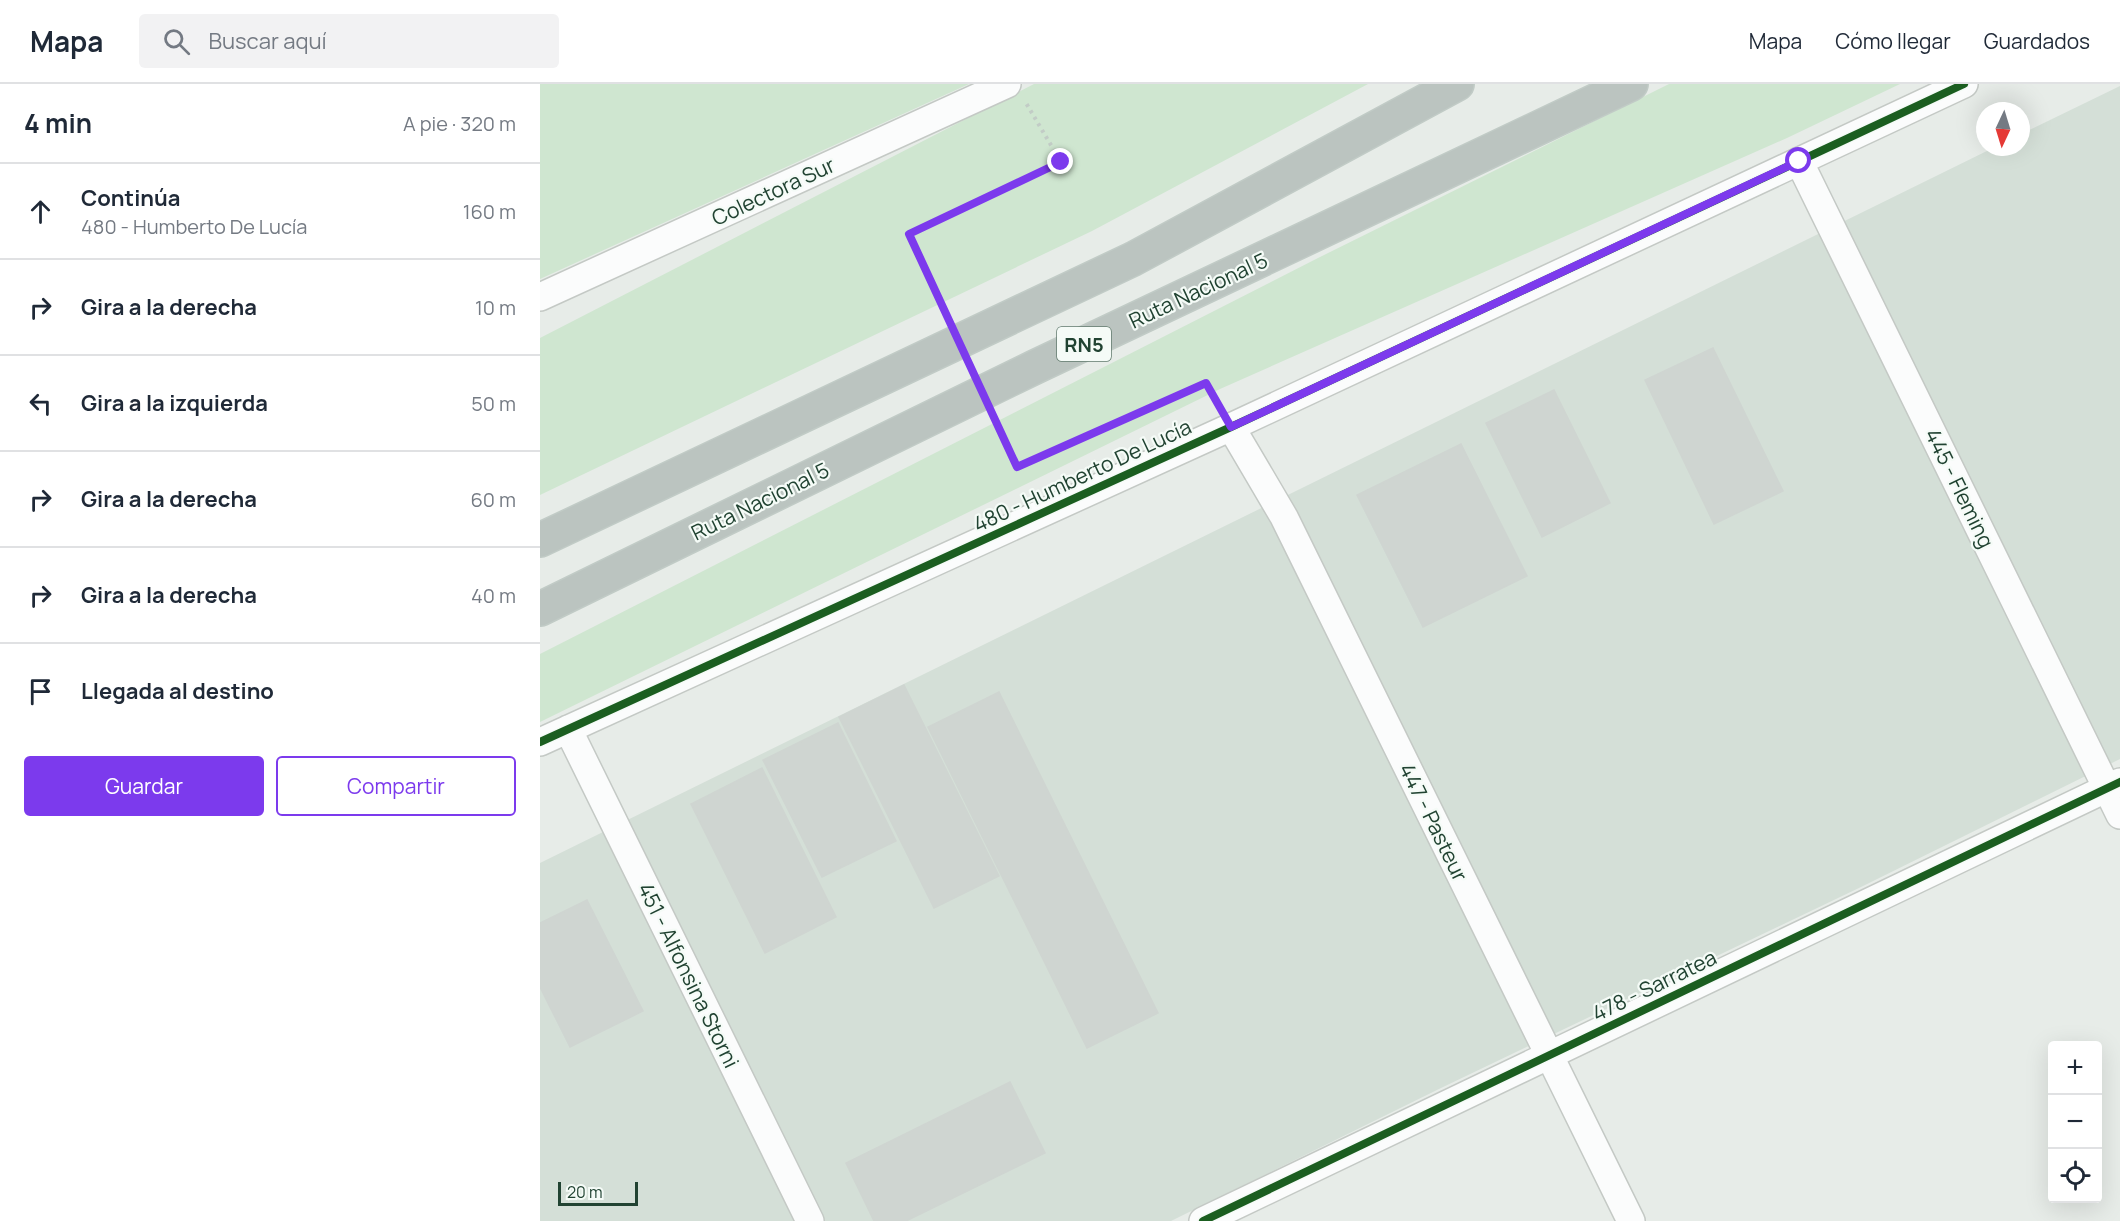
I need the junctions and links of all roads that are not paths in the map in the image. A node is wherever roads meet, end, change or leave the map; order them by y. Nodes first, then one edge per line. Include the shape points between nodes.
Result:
1 (1457, 84) edge
2 (1631, 84) edge
3 (1964, 84) edge
4 (1014, 89) edge
5 (1799, 161) junction
6 (540, 297) edge
7 (1231, 427) junction
8 (540, 540) edge
9 (540, 609) edge
10 (568, 729) junction
11 (540, 742) edge
12 (2113, 785) edge
13 (2120, 815) edge
14 (1549, 1055) junction
15 (1213, 1219) edge
16 (810, 1221) edge
17 (1631, 1221) edge

1 - 8 highway, RN5 via 1133,259
2 - 9 highway, Ruta Nacional 5 / RN5 via 1035,367
3 - 5 street, 480 - Humberto De Lucía
4 - 6 street, Colectora Sur
5 - 7 street, 480 - Humberto De Lucía
5 - 12 street, 445 - Fleming
7 - 10 street, 480 - Humberto De Lucía
7 - 14 street, 447 - Pasteur via 1284,517
10 - 11 street, 480 - Humberto De Lucía
10 - 16 street, 451 - Alfonsina Storni
12 - 13 street, 445 - Fleming
12 - 14 street, 478 - Sarratea
14 - 15 street, 478 - Sarratea
14 - 17 street, 447 - Pasteur

